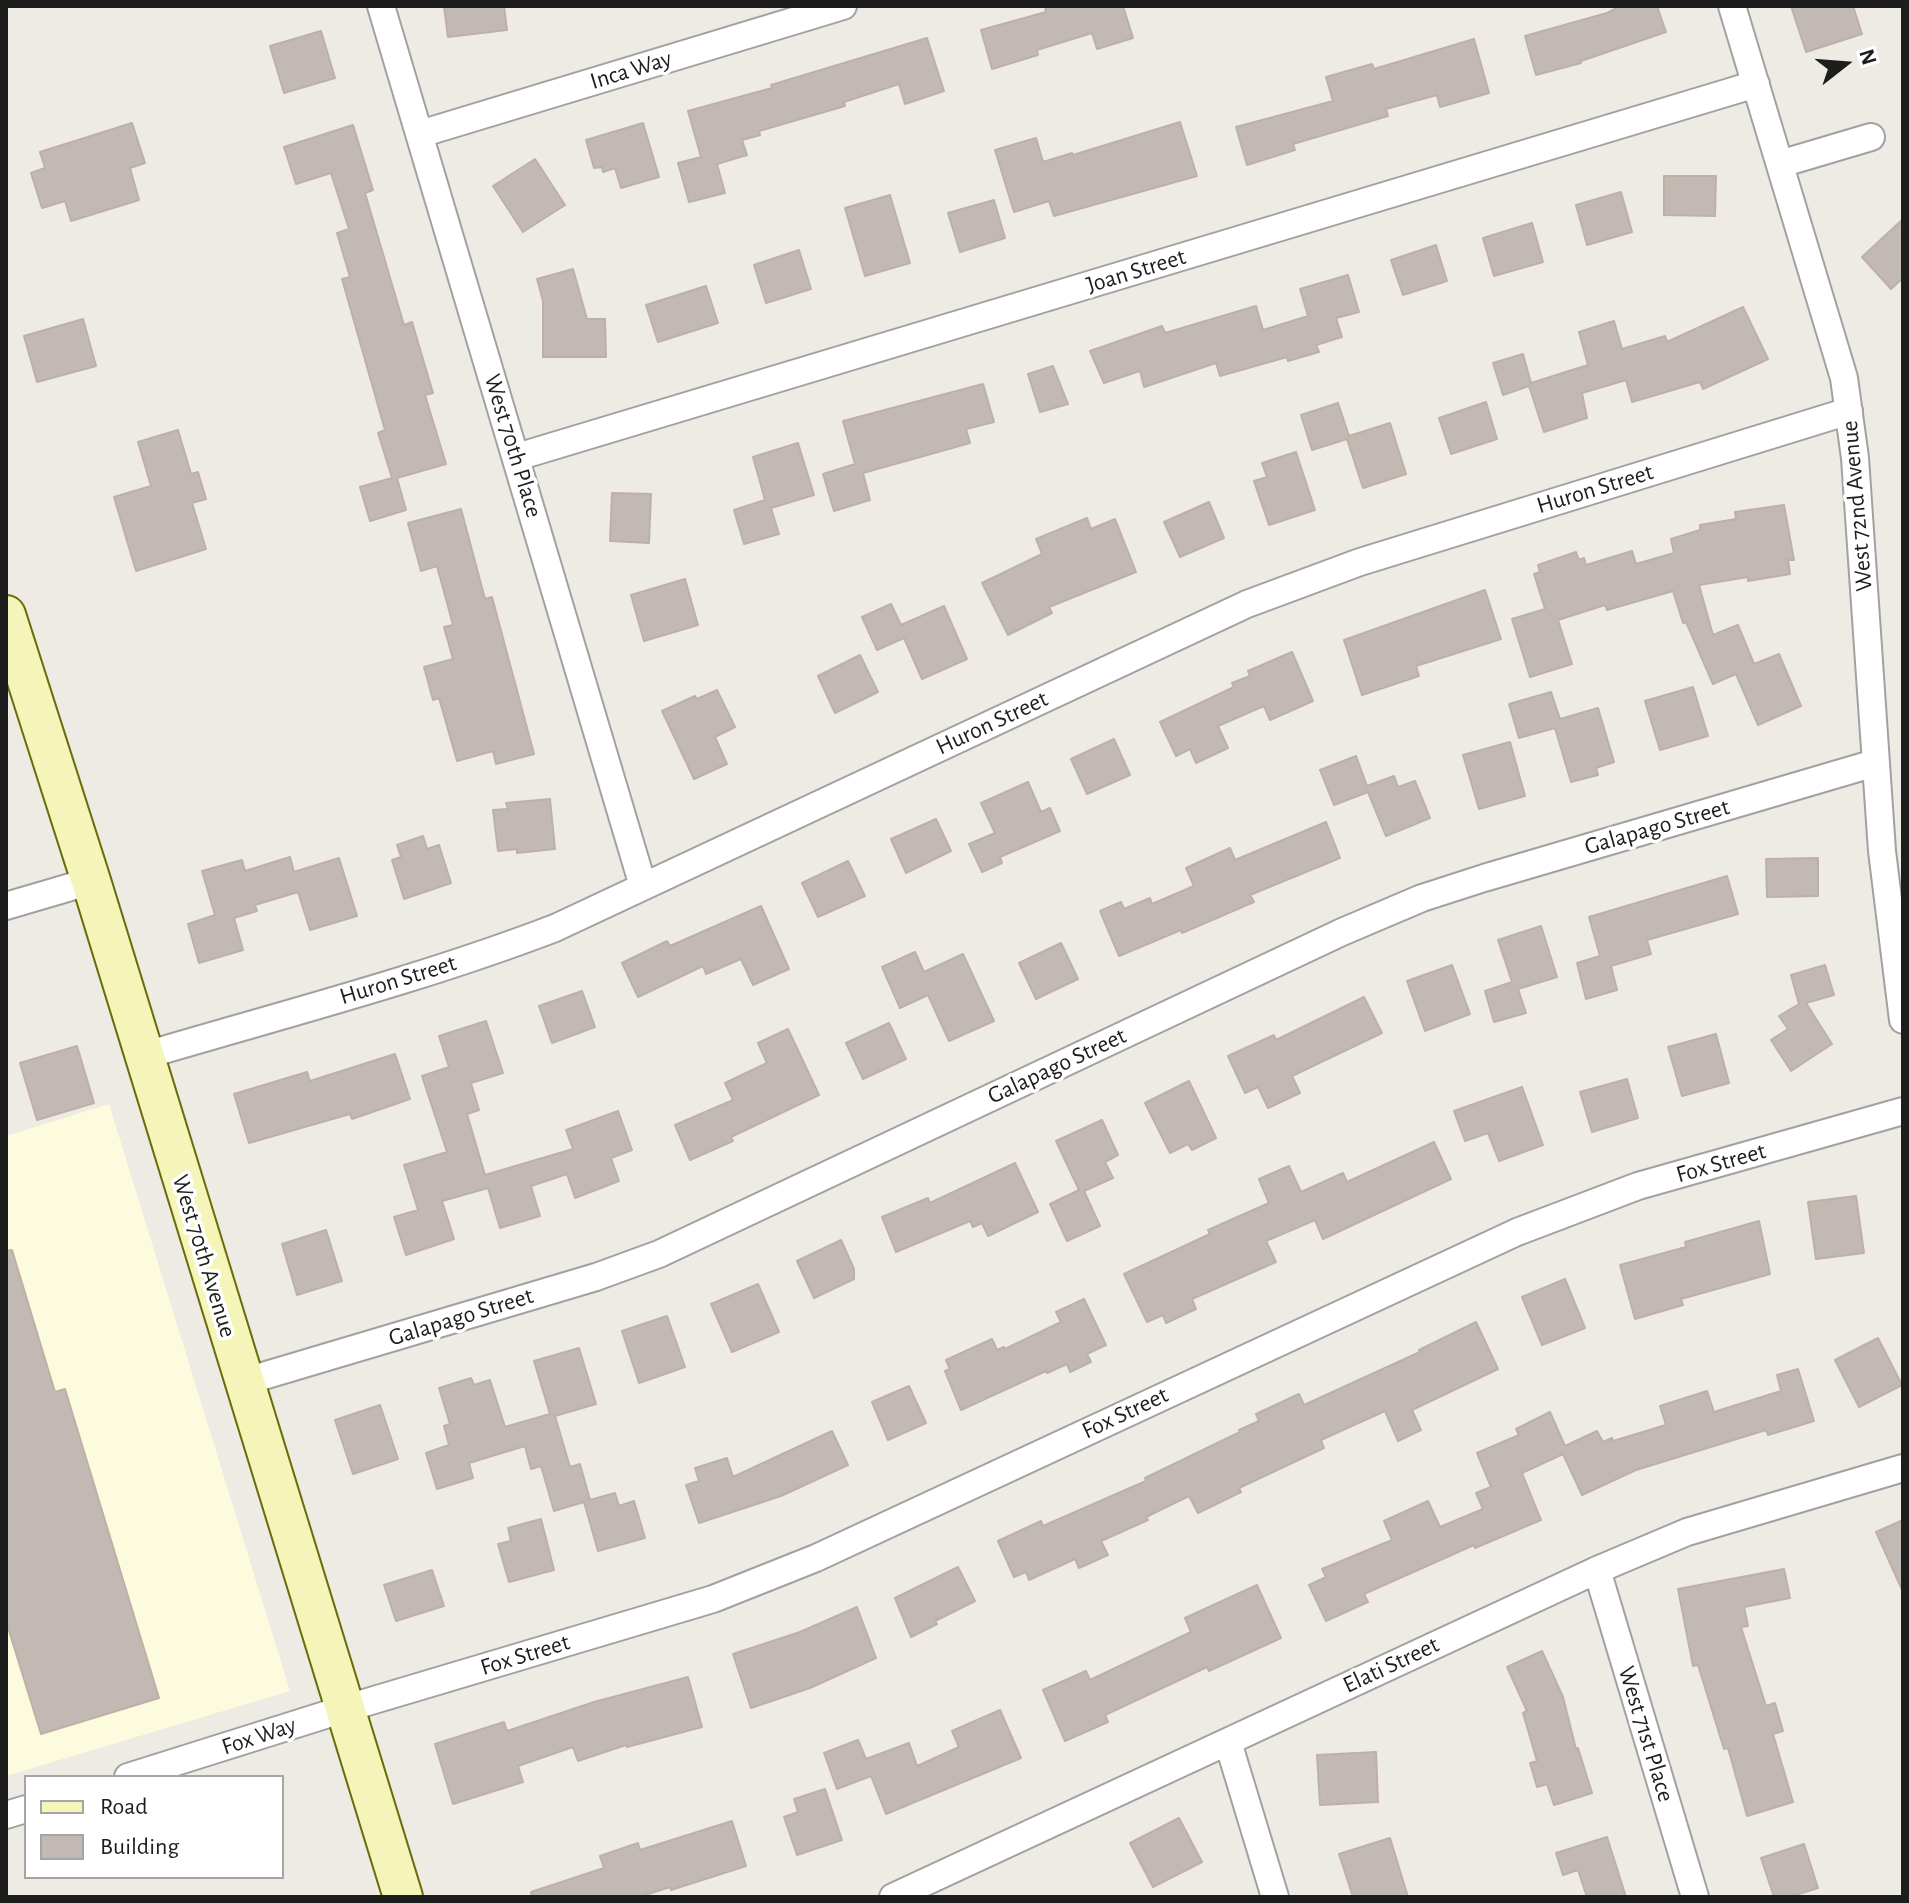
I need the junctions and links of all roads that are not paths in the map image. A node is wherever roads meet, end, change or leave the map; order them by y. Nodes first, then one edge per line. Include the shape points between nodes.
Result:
1 (381, 6) edge
2 (843, 6) edge
3 (1732, 6) edge
4 (1756, 84) junction
5 (420, 134) junction
6 (1871, 137) dead end
7 (1780, 164) junction
8 (1849, 411) junction
9 (517, 457) junction
10 (6, 615) edge
11 (1875, 763) junction
12 (91, 881) junction
13 (643, 886) junction
14 (6, 906) edge
15 (1903, 1020) edge
16 (143, 1056) junction
17 (1903, 1111) edge
18 (243, 1382) junction
19 (1903, 1468) edge
20 (1597, 1570) junction
21 (344, 1709) junction
22 (1228, 1742) junction
23 (134, 1775) edge
24 (403, 1897) edge
25 (893, 1897) edge
26 (1275, 1897) edge
27 (1695, 1897) edge

1 - 5 street, West 70th Place
2 - 5 street, Inca Way
3 - 4 street, West 72nd Avenue
4 - 7 street, West 72nd Avenue
4 - 9 street, Joan Street
5 - 9 street, West 70th Place
6 - 7 street
7 - 8 street, West 72nd Avenue via 1837,351
8 - 11 street, West 72nd Avenue
8 - 13 street, Huron Street via 1360,562 1247,604
9 - 13 street, West 70th Place
10 - 12 main road, West 70th Avenue
11 - 15 street, West 72nd Avenue
11 - 18 street, Galapago Street via 1422,898 659,1254
12 - 14 street
12 - 16 main road, West 70th Avenue
13 - 16 street, Huron Street via 506,947
16 - 18 main road, West 70th Avenue
17 - 21 street, Fox Street via 1638,1186 1517,1232 816,1558 713,1599
18 - 21 main road, West 70th Avenue
19 - 20 street, Elati Street via 1687,1532
20 - 22 street, Elati Street
20 - 27 street, West 71st Place
21 - 23 street, Fox Way
21 - 24 main road, West 70th Avenue
22 - 25 street, Elati Street
22 - 26 street

